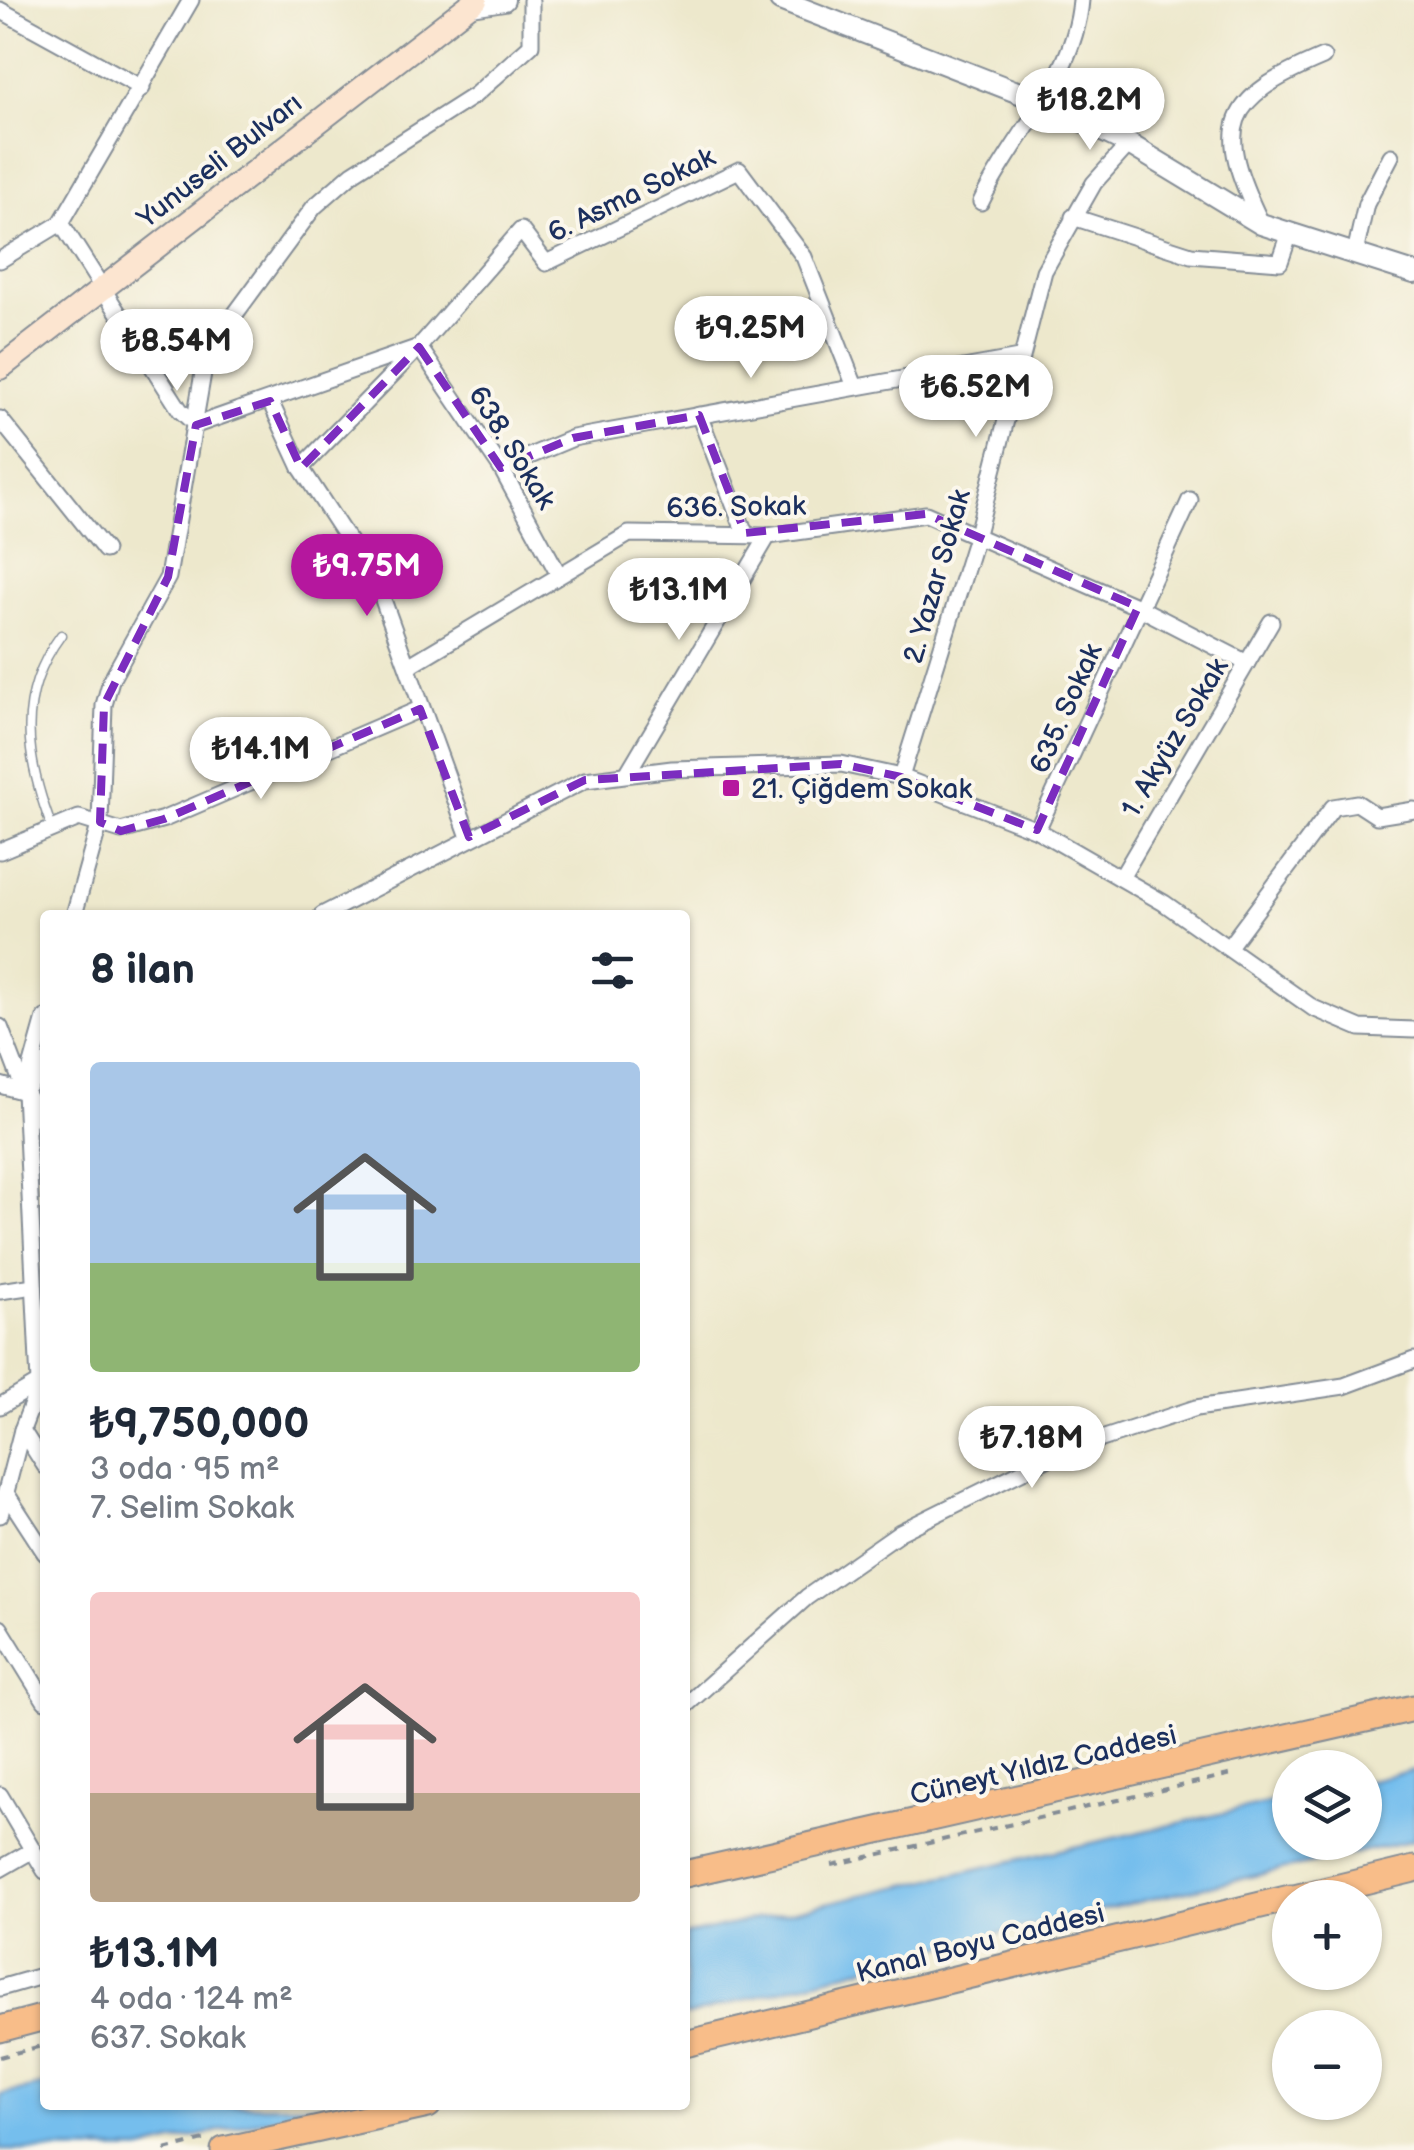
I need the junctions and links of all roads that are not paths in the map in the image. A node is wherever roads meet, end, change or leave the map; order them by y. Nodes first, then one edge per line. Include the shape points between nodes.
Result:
1 (4, 0) edge
2 (191, 0) edge
3 (504, 0) edge
4 (531, 0) edge
5 (780, 0) edge
6 (1081, 0) edge
7 (465, 2) edge
8 (0, 9) edge
9 (1323, 56) dead end
10 (142, 88) junction
11 (1045, 103) junction
12 (1128, 144) junction
13 (1391, 156) dead end
14 (982, 202) dead end
15 (1073, 217) junction
16 (61, 223) junction
17 (1261, 224) junction
18 (1290, 233) junction
19 (1355, 253) junction
20 (0, 260) edge
21 (1413, 269) edge
22 (101, 288) junction
23 (419, 347) junction
24 (1019, 358) junction
25 (0, 368) edge
26 (854, 384) junction
27 (270, 401) junction
28 (699, 414) junction
29 (0, 419) edge
30 (196, 426) junction
31 (301, 468) junction
32 (501, 468) junction
33 (1190, 500) dead end
34 (745, 533) junction
35 (978, 534) junction
36 (768, 536) junction
37 (105, 550) dead end
38 (560, 575) junction
39 (1138, 606) junction
40 (1271, 622) dead end
41 (61, 635) dead end
42 (1247, 664) junction
43 (410, 665) junction
44 (420, 709) junction
45 (628, 772) junction
46 (901, 778) junction
47 (1414, 810) edge
48 (100, 822) junction
49 (52, 828) junction
50 (1037, 830) junction
51 (469, 837) junction
52 (0, 851) edge
53 (1120, 878) junction
54 (75, 910) edge
55 (331, 910) edge
56 (1228, 948) junction
57 (0, 1027) edge
58 (1414, 1030) edge
59 (40, 1036) edge
60 (40, 1069) edge
61 (0, 1085) edge
62 (24, 1092) junction
63 (40, 1119) edge
64 (34, 1286) junction
65 (0, 1292) edge
66 (40, 1354) edge
67 (1414, 1360) edge
68 (40, 1378) edge
69 (40, 1382) edge
70 (0, 1406) edge
71 (22, 1430) junction
72 (40, 1458) edge
73 (6, 1494) junction
74 (0, 1514) edge
75 (40, 1545) edge
76 (0, 1628) edge
77 (40, 1692) edge
78 (690, 1702) edge
79 (1414, 1708) edge
80 (0, 1795) edge
81 (33, 1850) junction
82 (40, 1862) edge
83 (1414, 1868) edge
84 (0, 1869) edge
85 (690, 1873) edge
86 (1365, 1880) edge
87 (1272, 1903) edge
88 (40, 1976) edge
89 (0, 1988) edge
90 (40, 2019) edge
91 (0, 2030) edge
92 (690, 2043) edge
93 (405, 2110) edge
94 (224, 2150) edge

1 - 8 street
2 - 10 street
3 - 7 street
4 - 30 street via 532,45 475,95 353,173 314,207 233,317 202,373
5 - 11 street
6 - 11 street
7 - 22 main road, Yunuseli Bulvarı
8 - 10 street
9 - 17 street via 1278,76 1244,102 1232,132 1235,168
10 - 16 street
11 - 12 street
11 - 14 street via 1003,157
12 - 15 street, 2. Yazar Sokak
12 - 17 street
13 - 19 street via 1366,204
15 - 18 street via 1191,255 1280,262
15 - 24 street, 2. Yazar Sokak via 1044,271
16 - 20 street
16 - 22 street
17 - 18 street
18 - 19 street
19 - 21 street
22 - 25 main road, Yunuseli Bulvarı
22 - 30 street
23 - 26 street, 6. Asma Sokak via 521,230 546,263 739,170 804,257
23 - 27 street
23 - 31 street, 6. Asma Sokak
23 - 32 street, 638. Sokak
24 - 26 street
24 - 35 street, 2. Yazar Sokak
26 - 28 street
27 - 30 street
27 - 31 street
28 - 32 street via 572,438
28 - 34 street
29 - 37 street
30 - 48 street via 168,577 111,680 104,706
31 - 43 street via 378,586
32 - 38 street, 638. Sokak
33 - 39 street, 635. Sokak
34 - 36 street, 636. Sokak
34 - 38 street, 636. Sokak via 629,534
35 - 36 street, 636. Sokak via 926,514
35 - 39 street, 636. Sokak
35 - 46 street, 2. Yazar Sokak
36 - 45 street
38 - 43 street, 636. Sokak
39 - 42 street
39 - 50 street, 635. Sokak
40 - 42 street, 1. Akyüz Sokak
41 - 49 lane via 38,674 27,714 28,746
42 - 53 street, 1. Akyüz Sokak
43 - 44 street
44 - 48 street via 164,819 121,832
44 - 51 street
45 - 46 street via 841,764
45 - 51 street via 585,780
46 - 50 street
47 - 56 street via 1377,816 1357,803 1333,807
48 - 49 street via 80,818
48 - 54 street
49 - 52 street
50 - 53 street
51 - 55 street
53 - 56 street
56 - 58 street via 1313,1008 1360,1028
57 - 62 street
59 - 62 street
60 - 62 street
61 - 62 street
62 - 63 street
62 - 64 street
64 - 65 street
64 - 66 street
67 - 78 street via 1344,1386 1196,1408 1060,1452 900,1532 807,1597
68 - 70 street
69 - 71 street
71 - 72 street
71 - 73 street
73 - 74 street
73 - 75 street
76 - 77 street
79 - 85 main road, Cüneyt Yıldız Caddesi
80 - 81 street
81 - 82 street
81 - 84 street
83 - 86 main road, Kanal Boyu Caddesi
87 - 92 main road, Kanal Boyu Caddesi
88 - 89 street
90 - 91 main road
93 - 94 main road

